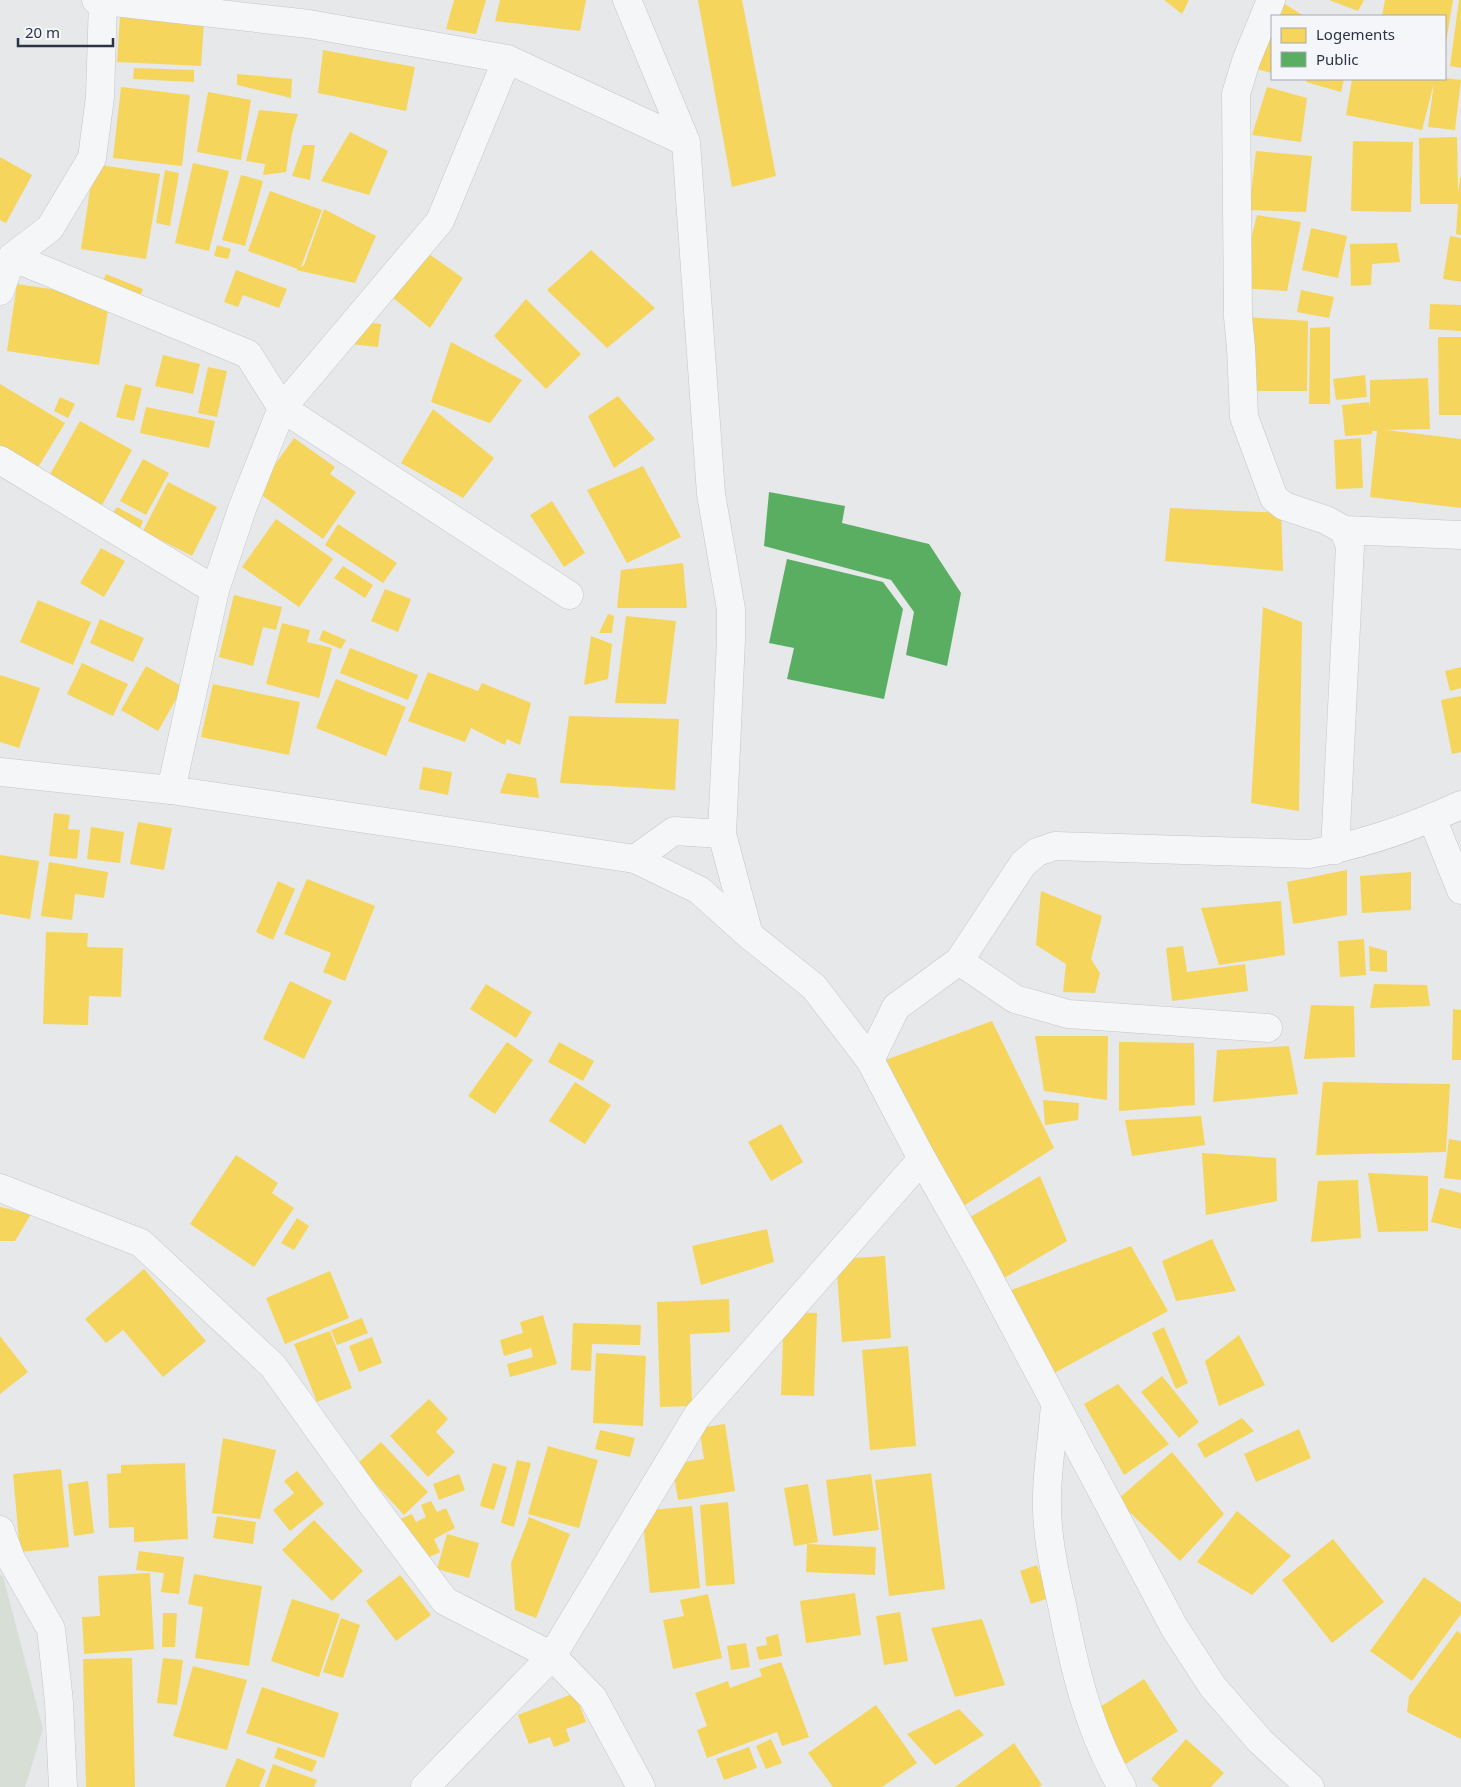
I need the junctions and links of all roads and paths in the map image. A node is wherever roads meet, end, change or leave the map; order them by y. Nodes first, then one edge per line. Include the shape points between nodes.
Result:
1 (96, 0) edge
2 (103, 0) edge
3 (626, 0) edge
4 (1271, 0) edge
5 (507, 59) junction
6 (686, 142) junction
7 (12, 257) junction
8 (0, 292) edge
9 (282, 408) junction
10 (0, 460) edge
11 (1344, 530) junction
12 (1461, 535) edge
13 (215, 590) junction
14 (569, 595) dead end
15 (0, 772) edge
16 (171, 790) junction
17 (1461, 805) edge
18 (1432, 818) junction
19 (722, 834) junction
20 (1335, 850) junction
21 (635, 859) junction
22 (1461, 890) edge
23 (749, 935) junction
24 (959, 962) junction
25 (1268, 1028) dead end
26 (870, 1060) junction
27 (922, 1159) junction
28 (0, 1188) edge
29 (1056, 1405) junction
30 (0, 1530) edge
31 (552, 1656) junction
32 (63, 1787) edge
33 (425, 1787) edge
34 (641, 1787) edge
35 (1122, 1787) edge
36 (1310, 1787) edge

1 - 2 street
2 - 5 street via 308,24
2 - 7 street via 100,97 92,158 50,228
3 - 6 street
4 - 11 street via 1236,94 1238,308 1244,416 1274,498 1284,506 1326,520
5 - 6 street
5 - 9 street via 440,221
6 - 19 street via 711,494 731,609
7 - 8 street
7 - 9 street via 248,354
9 - 13 street via 242,509
9 - 14 street
10 - 13 street
11 - 12 street
11 - 20 street via 1350,546
13 - 16 street
15 - 16 street
16 - 21 street
17 - 18 street
18 - 20 street
18 - 22 street
19 - 21 street via 674,831
19 - 23 street
20 - 24 street via 1309,854 1055,846 1037,852 1023,864
21 - 23 street via 699,890
23 - 26 street via 814,987
24 - 25 street via 1015,999 1068,1014
24 - 26 street via 896,1007
26 - 27 street
27 - 29 street
27 - 31 street via 697,1416
28 - 31 street via 141,1243 273,1366 445,1601
29 - 35 street via 1048,1486 1048,1526 1058,1585 1071,1653 1091,1720
29 - 36 street via 1174,1627 1212,1687 1260,1741
30 - 32 street via 11,1559 51,1629
31 - 33 street
31 - 34 street via 592,1698

